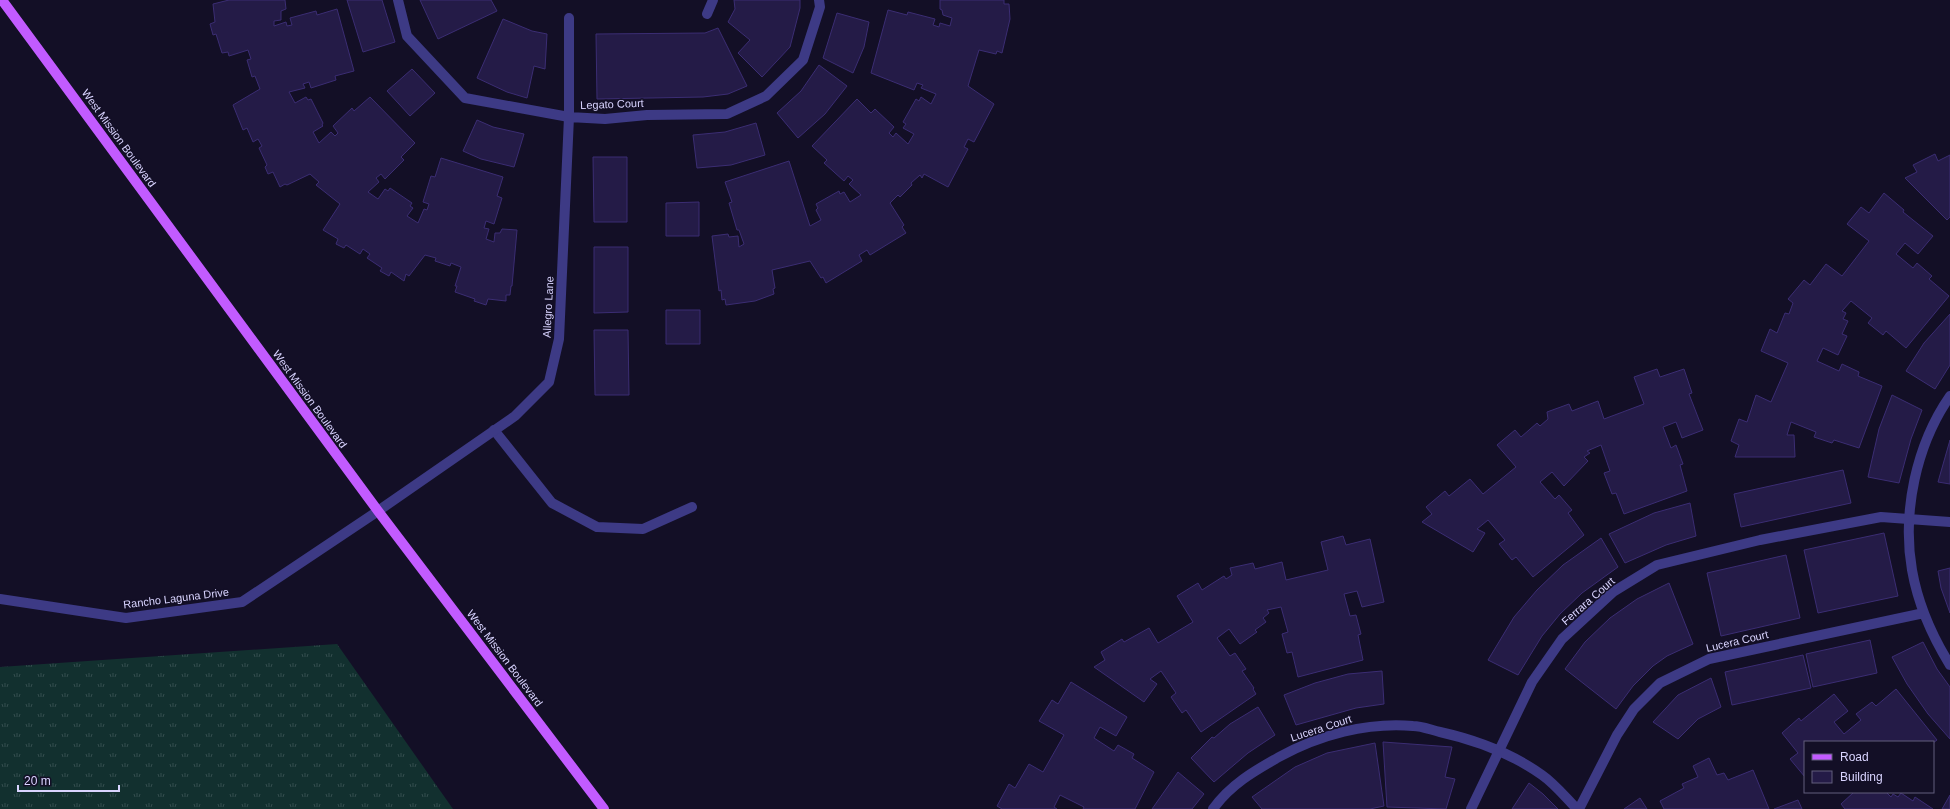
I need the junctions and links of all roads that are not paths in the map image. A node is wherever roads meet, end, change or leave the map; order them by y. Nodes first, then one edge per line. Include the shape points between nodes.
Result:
1 (2, 0) edge
2 (398, 0) edge
3 (713, 0) edge
4 (819, 0) edge
5 (706, 14) dead end
6 (570, 18) dead end
7 (569, 117) junction
8 (1950, 396) edge
9 (494, 430) junction
10 (692, 507) dead end
11 (378, 511) junction
12 (1909, 520) junction
13 (1950, 522) edge
14 (0, 599) edge
15 (1924, 613) junction
16 (1950, 665) edge
17 (1499, 750) junction
18 (604, 809) edge
19 (1213, 809) edge
20 (1471, 809) edge
21 (1578, 809) edge

1 - 11 main road, West Mission Boulevard
2 - 7 street, Legato Court via 407,36 465,98
3 - 5 street
4 - 7 street, Legato Court via 820,7 803,60 766,96 727,114 647,115 605,119
6 - 7 street, Allegro Lane
7 - 9 street, Allegro Lane via 559,339 549,382 515,416
8 - 12 street via 1937,415 1917,468
9 - 10 street via 552,503 598,528 642,529
9 - 11 street, Allegro Lane
11 - 14 street, Rancho Laguna Drive via 242,602 126,618
11 - 18 main road, West Mission Boulevard
12 - 13 street, Ferrara Court
12 - 15 street via 1912,570
12 - 17 street, Ferrara Court via 1881,516 1760,540 1658,566 1613,592 1562,640 1532,682
15 - 16 street via 1935,641
15 - 21 street, Lucera Court via 1709,659 1660,683 1634,709 1617,735
17 - 19 street, Lucera Court via 1466,738 1414,726 1374,726 1350,730 1296,748 1247,775 1222,796
17 - 20 street, Ferrara Court
17 - 21 street, Lucera Court via 1543,776

